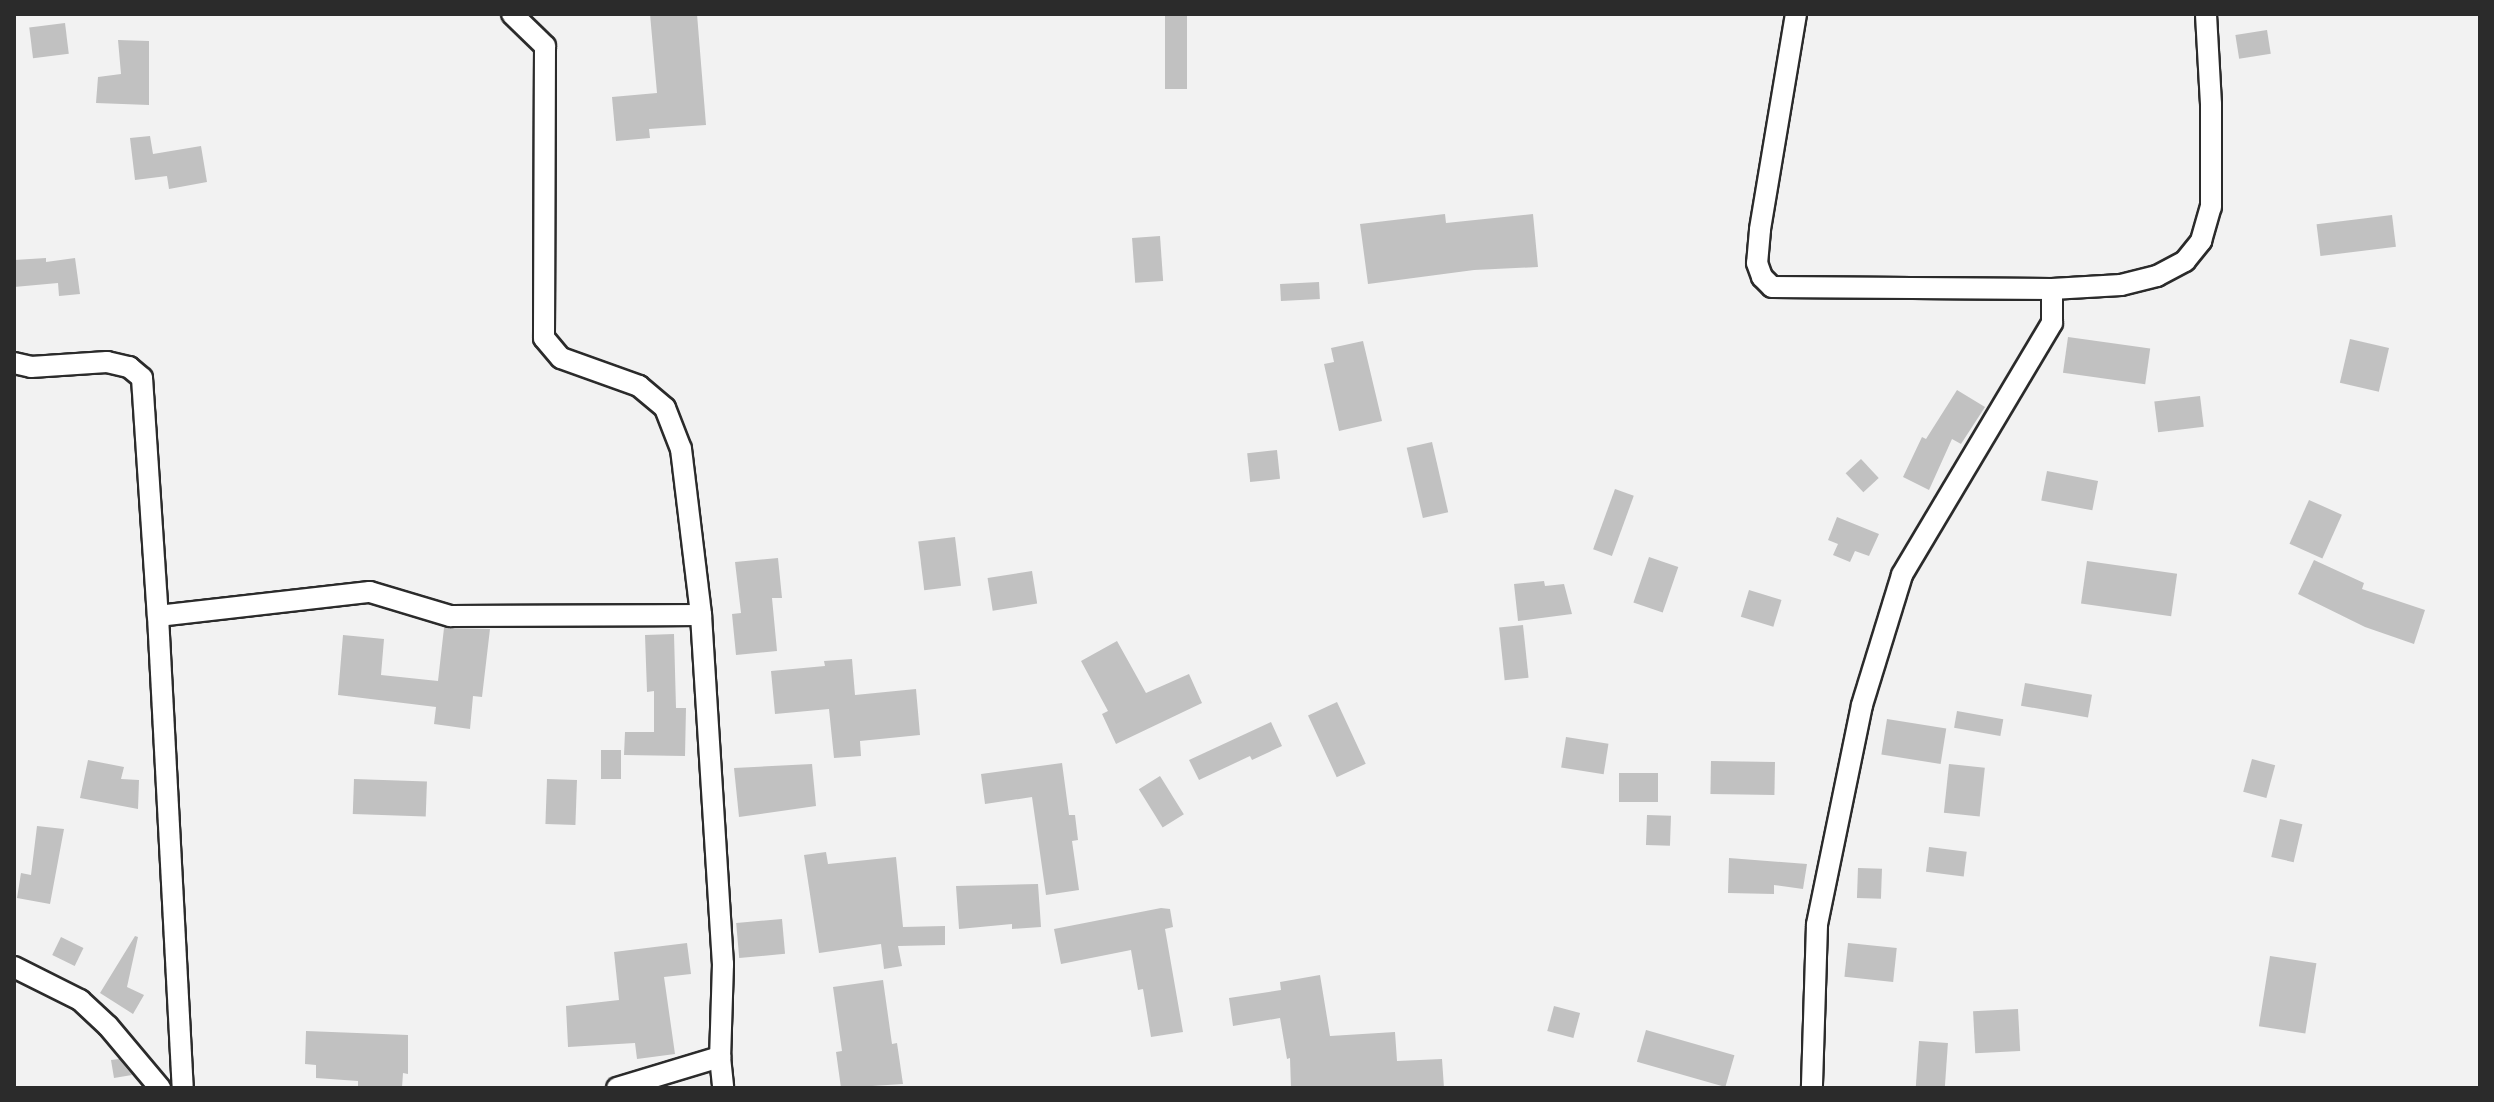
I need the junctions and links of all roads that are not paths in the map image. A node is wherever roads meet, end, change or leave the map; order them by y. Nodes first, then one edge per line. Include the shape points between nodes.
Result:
1 (512, 14) edge
2 (1796, 14) edge
3 (2206, 14) edge
4 (2052, 289) junction
5 (14, 363) edge
6 (701, 615) junction
7 (158, 616) junction
8 (14, 967) edge
9 (720, 1057) junction
10 (160, 1088) edge
11 (183, 1088) edge
12 (617, 1088) edge
13 (723, 1088) edge
14 (1812, 1088) edge

1 - 6 street via 545,46 544,338 561,358 639,386 665,408 681,449
2 - 4 street via 1760,230 1757,263 1762,277 1772,287
3 - 4 street via 2211,207 2201,241 2185,261 2157,276 2121,285
4 - 14 street via 2052,323 1902,575 1862,705 1817,925
5 - 7 street via 31,367 107,362 129,367 142,378
6 - 7 street via 450,616 370,592
6 - 9 street via 723,964
7 - 11 street
8 - 10 street via 80,1000
9 - 12 street
9 - 13 street

